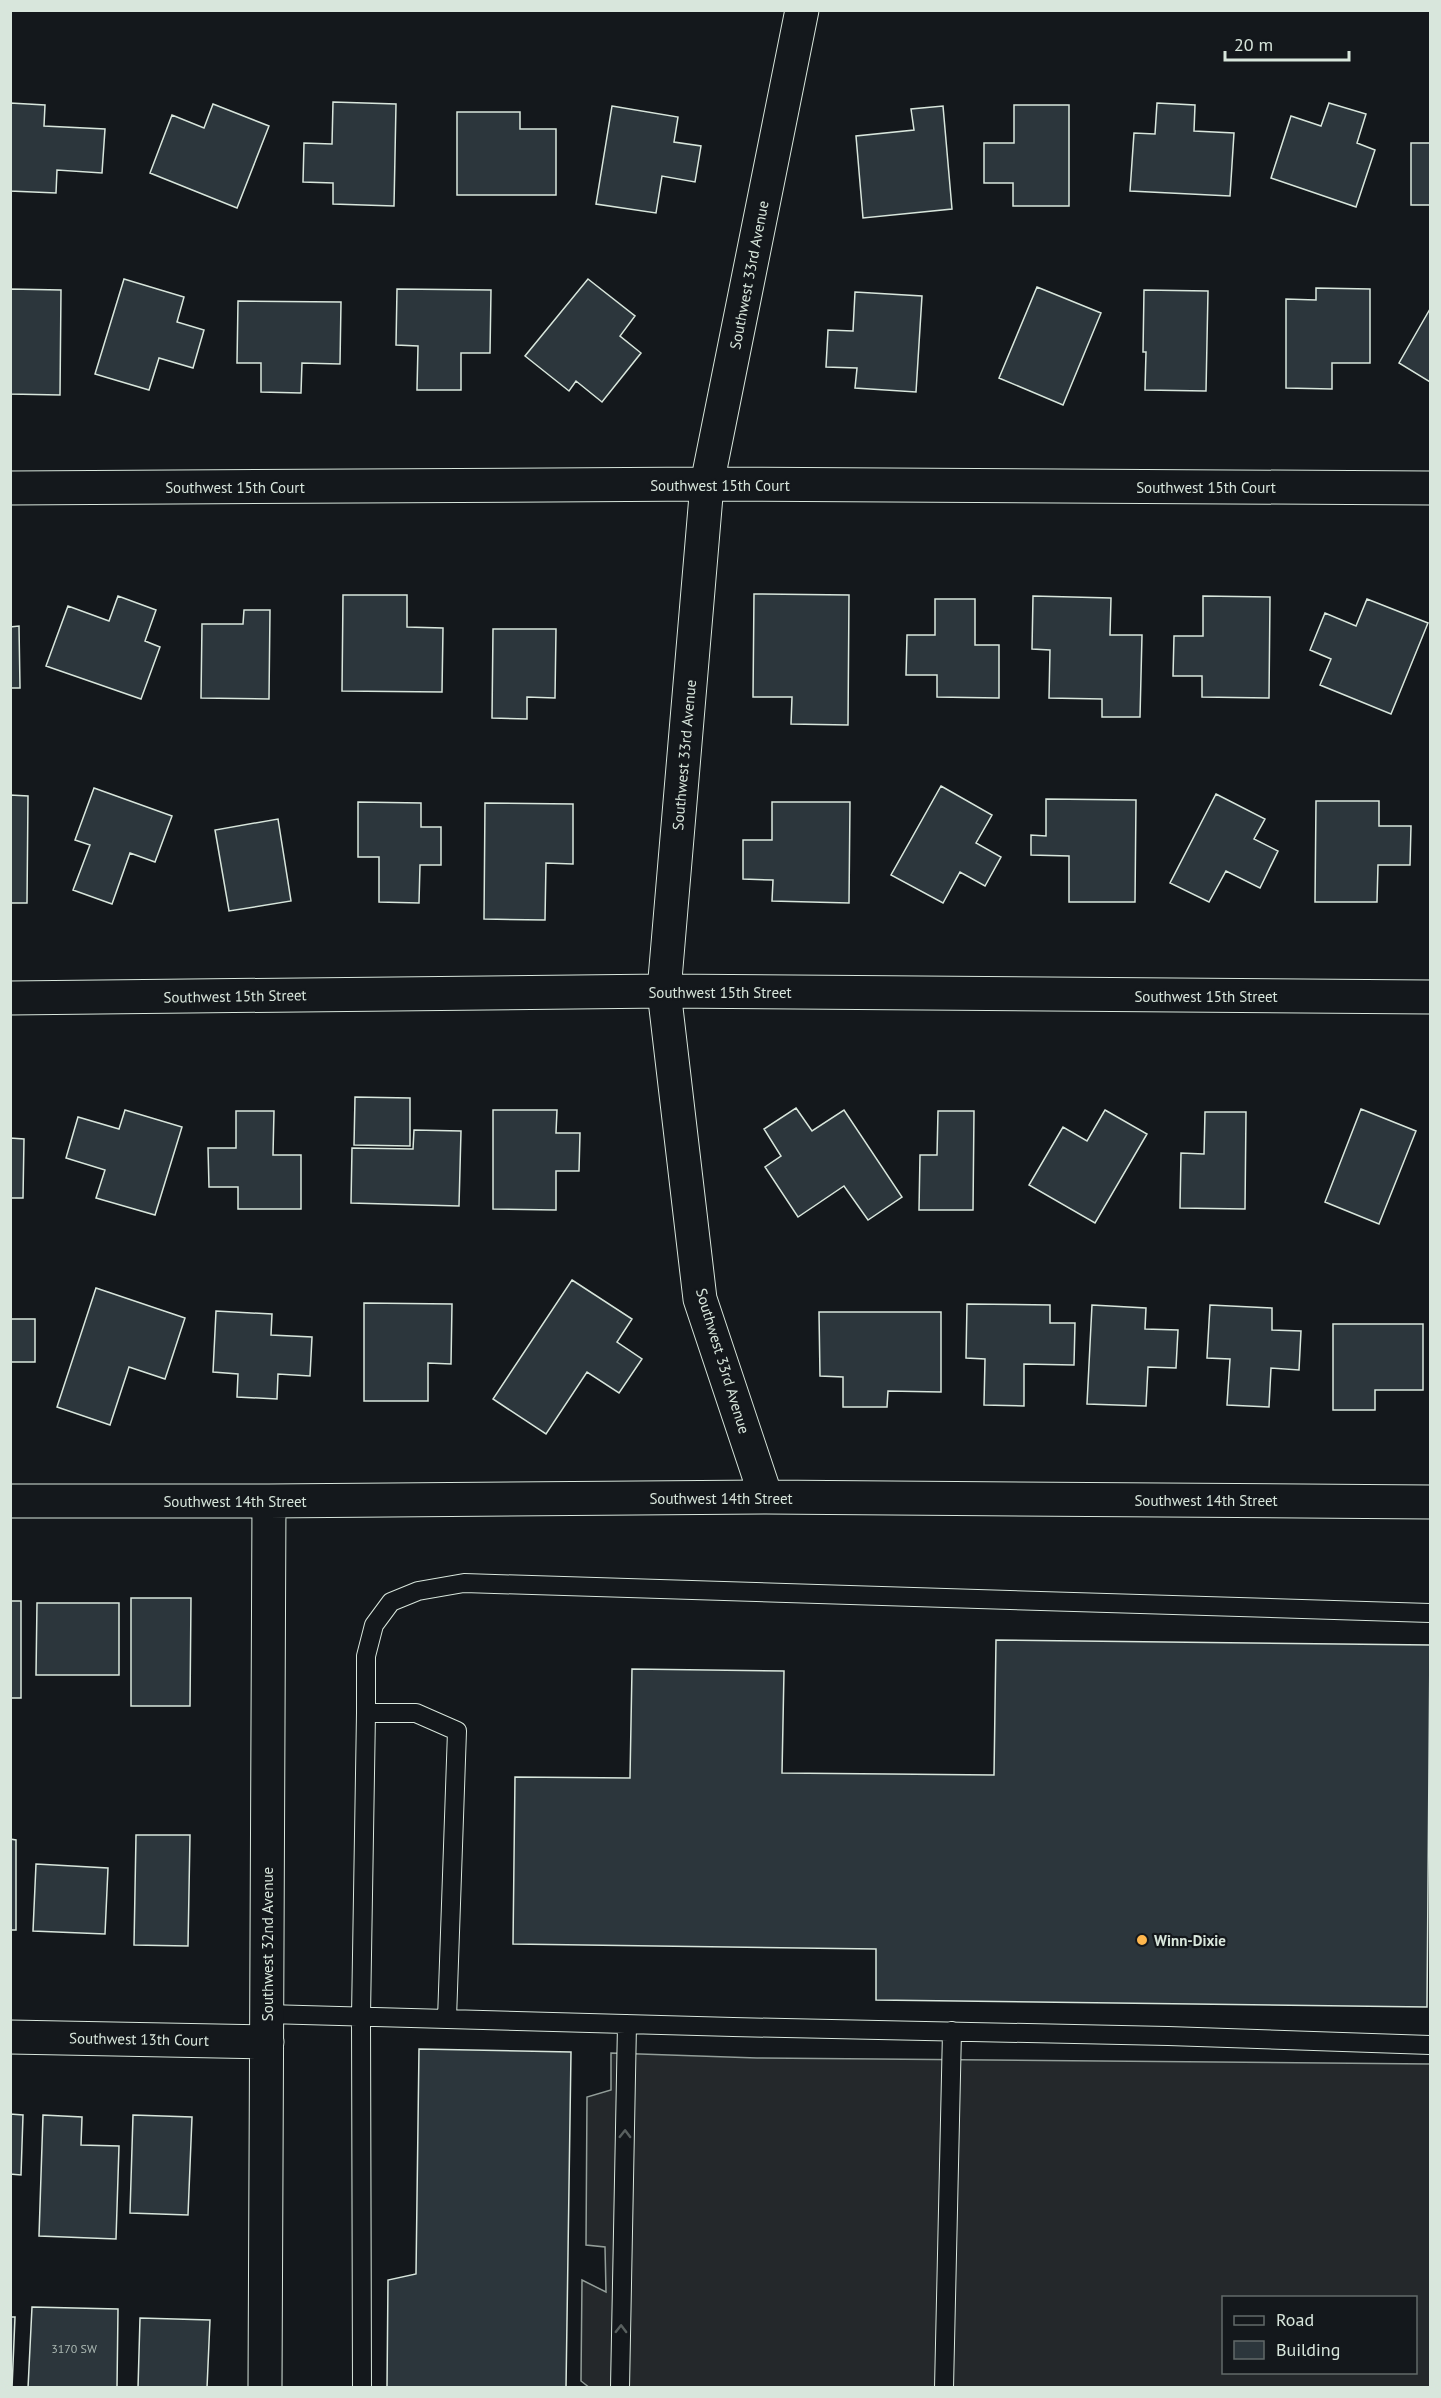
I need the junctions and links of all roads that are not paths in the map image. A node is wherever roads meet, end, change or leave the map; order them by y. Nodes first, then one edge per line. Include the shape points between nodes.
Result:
1 (802, 10) edge
2 (706, 484) junction
3 (10, 488) edge
4 (1431, 488) edge
5 (664, 991) junction
6 (1431, 997) edge
7 (10, 998) edge
8 (766, 1497) junction
9 (10, 1501) edge
10 (269, 1501) junction
11 (1431, 1502) edge
12 (1431, 1613) edge
13 (366, 1713) junction
14 (361, 2016) junction
15 (447, 2019) junction
16 (627, 2024) junction
17 (267, 2028) junction
18 (952, 2031) junction
19 (10, 2037) edge
20 (1431, 2045) edge
21 (265, 2388) edge
22 (362, 2388) edge
23 (620, 2388) edge
24 (944, 2388) edge

1 - 2 street, Southwest 33rd Avenue
2 - 3 street, Southwest 15th Court
2 - 4 street, Southwest 15th Court
2 - 5 street, Southwest 33rd Avenue
5 - 6 street, Southwest 15th Street
5 - 7 street, Southwest 15th Street
5 - 8 street, Southwest 33rd Avenue via 700,1299
8 - 10 street, Southwest 14th Street
8 - 11 street, Southwest 14th Street
9 - 10 street, Southwest 14th Street
10 - 17 street, Southwest 32nd Avenue
12 - 13 lane via 464,1583 418,1591 391,1602 374,1625 366,1656
13 - 14 lane
13 - 15 lane via 416,1713 456,1731
14 - 15 lane
14 - 17 lane
14 - 22 lane
15 - 16 lane
16 - 18 lane
23 -> 16 lane
17 - 19 street, Southwest 13th Court
17 - 21 street, Southwest 32nd Avenue
18 - 20 lane
18 - 24 lane

